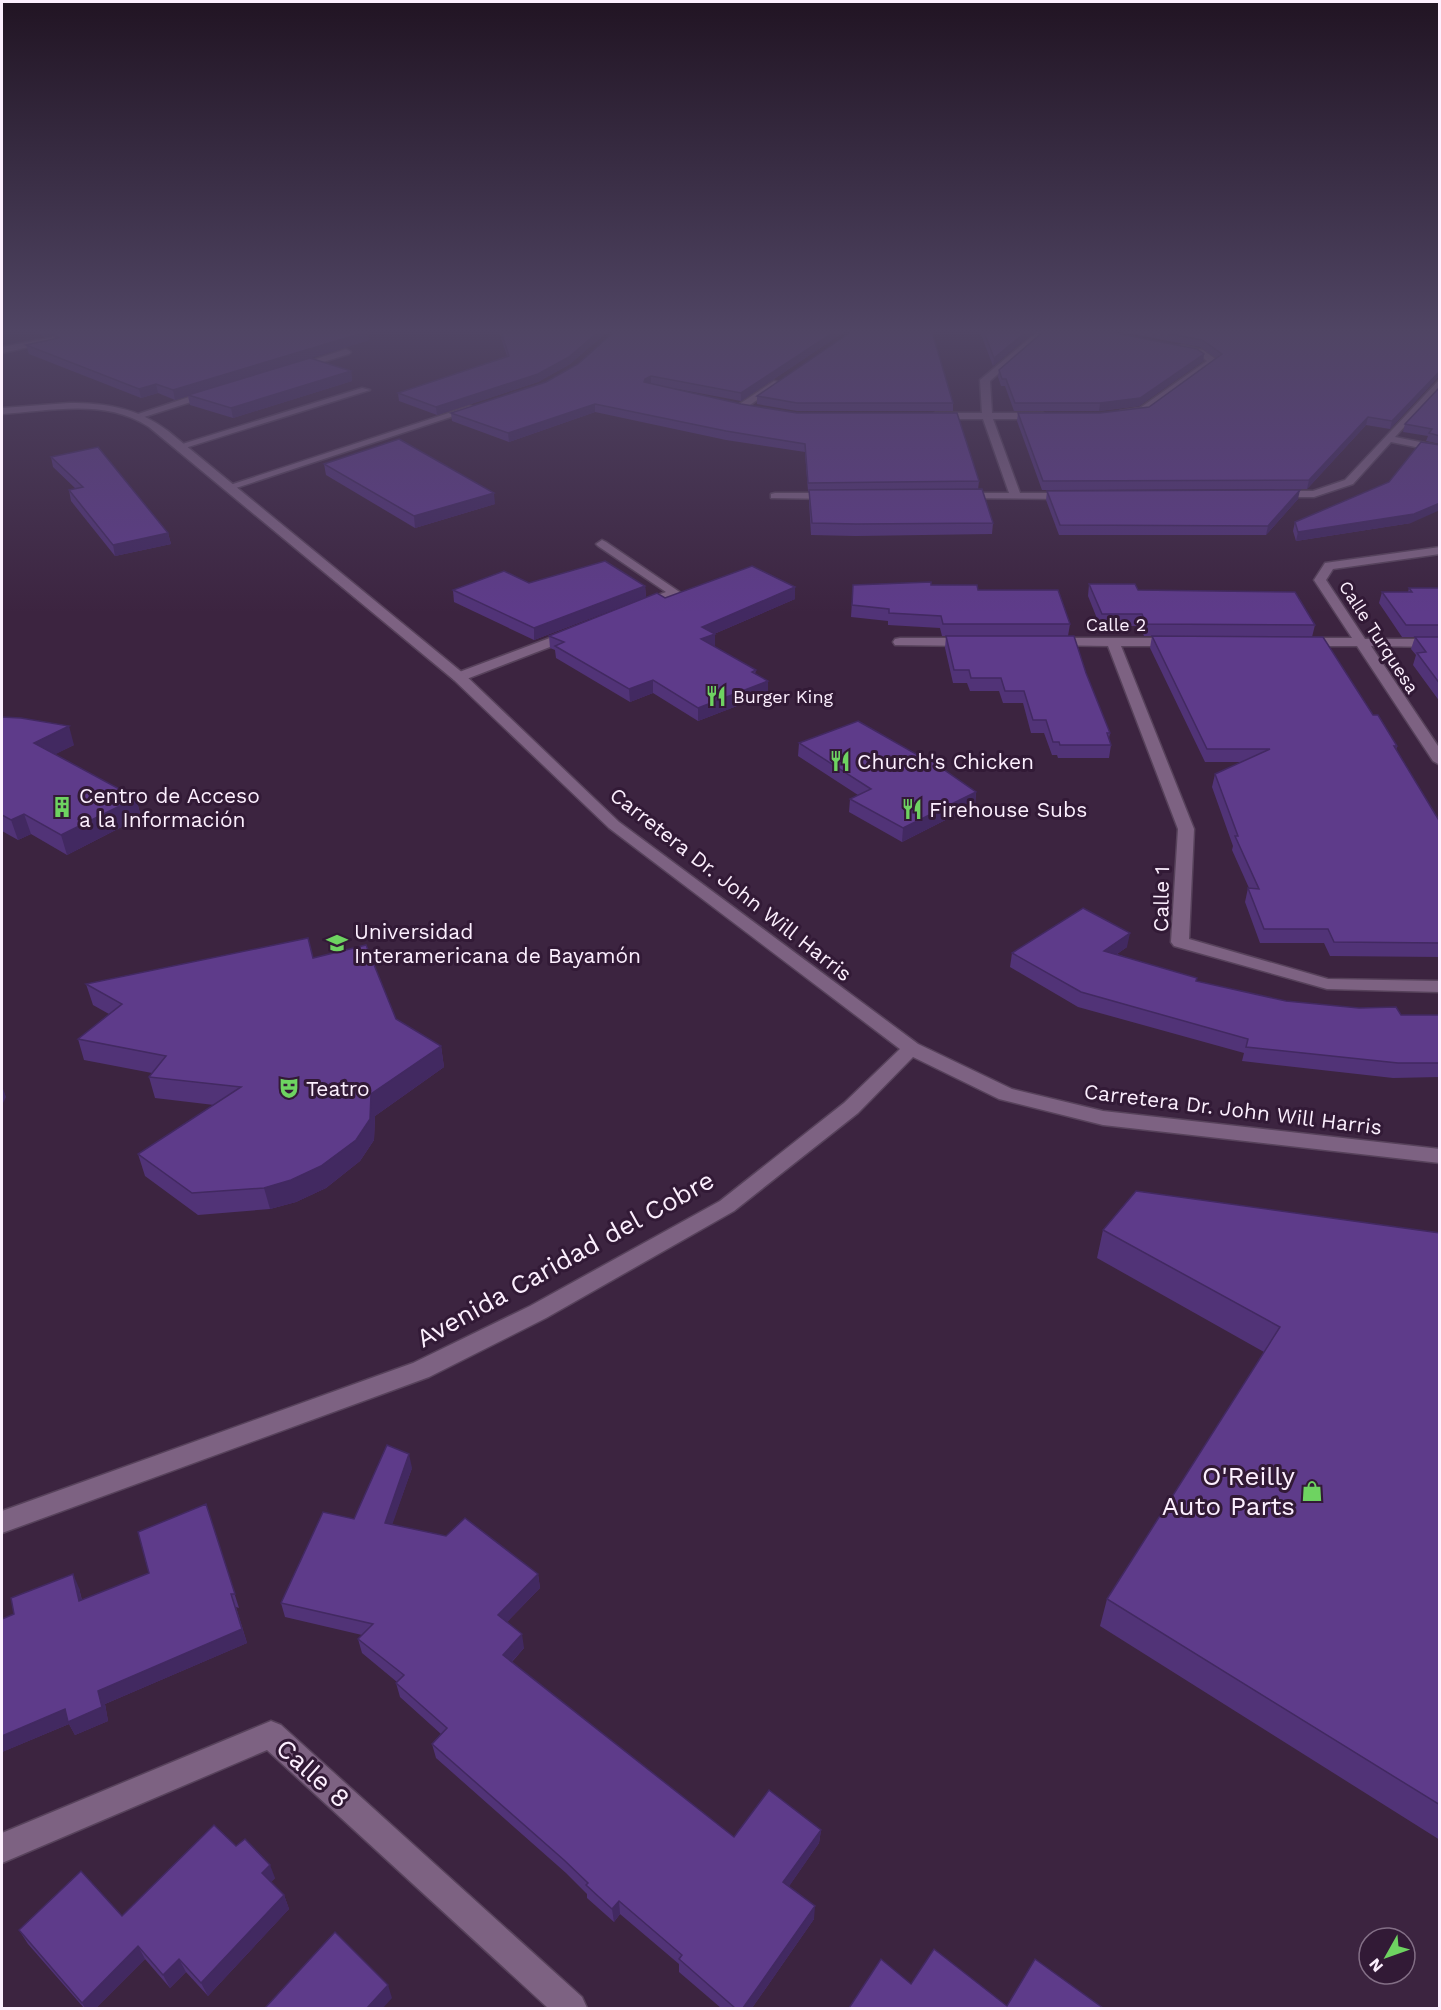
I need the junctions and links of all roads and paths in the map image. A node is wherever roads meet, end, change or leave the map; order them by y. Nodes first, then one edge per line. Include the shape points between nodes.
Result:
1 (151, 426) edge
2 (247, 426) edge
3 (418, 426) edge
4 (991, 426) edge
5 (1401, 426) edge
6 (1389, 439) junction
7 (181, 446) junction
8 (1440, 449) edge
9 (232, 486) junction
10 (1267, 494) edge
11 (775, 496) dead end
12 (844, 496) edge
13 (947, 496) edge
14 (1016, 496) junction
15 (1088, 496) edge
16 (602, 544) dead end
17 (1440, 550) edge
18 (632, 610) edge
19 (589, 627) edge
20 (900, 642) dead end
21 (983, 642) edge
22 (1042, 642) edge
23 (1184, 642) edge
24 (1290, 642) edge
25 (1360, 642) junction
26 (1113, 643) junction
27 (1440, 643) edge
28 (459, 677) junction
29 (1440, 761) edge
30 (1440, 987) edge
31 (911, 1048) junction
32 (1440, 1156) edge
33 (2, 1522) edge
34 (2, 1848) edge
35 (571, 2008) edge

1 - 7 street, Carretera Dr. John Will Harris
2 - 7 street
3 - 9 street
4 - 14 street
5 - 6 street
6 - 8 street
6 - 10 street via 1349,482 1314,494
7 - 9 street, Carretera Dr. John Will Harris
9 - 28 street, Carretera Dr. John Will Harris
11 - 12 street
13 - 14 street
14 - 15 street
16 - 18 street via 675,593
17 - 25 street, Calle Turquesa via 1329,566 1320,580
19 - 28 street
20 - 21 street
22 - 26 street, Calle 2
23 - 26 street, Calle 2
24 - 25 street
25 - 27 street
25 - 29 street, Calle Turquesa
26 - 30 street, Calle 1 via 1185,829 1180,942 1327,984
28 - 31 street, Carretera Dr. John Will Harris via 614,825
31 - 32 street, Carretera Dr. John Will Harris via 1006,1094 1103,1118
31 - 33 street, Avenida Caridad del Cobre via 851,1108 727,1206 538,1312 421,1370
34 - 35 street, Calle 8 via 271,1735

